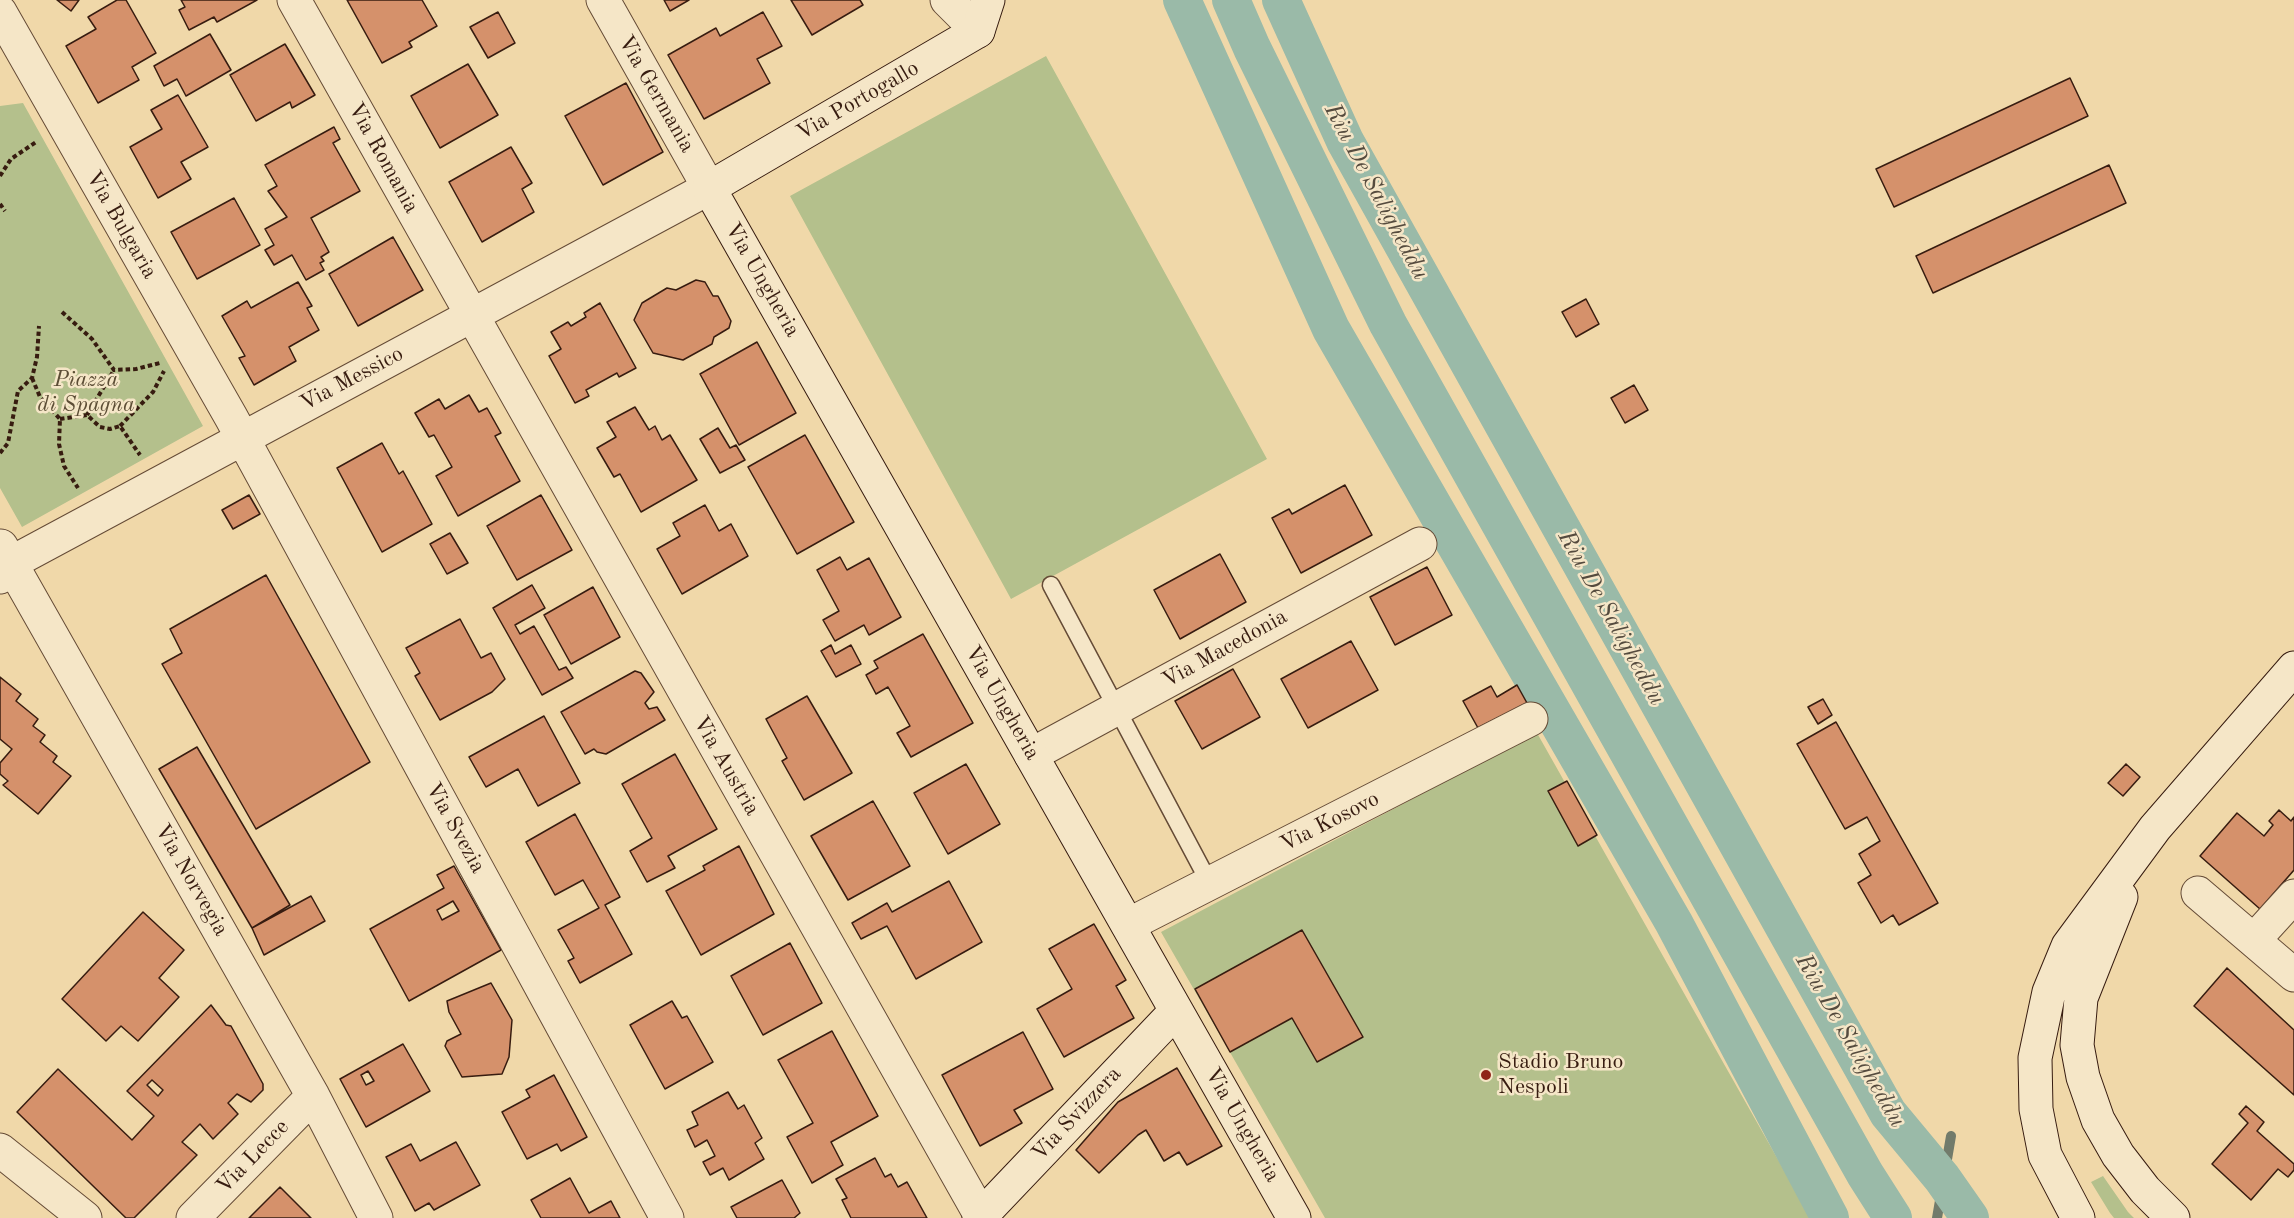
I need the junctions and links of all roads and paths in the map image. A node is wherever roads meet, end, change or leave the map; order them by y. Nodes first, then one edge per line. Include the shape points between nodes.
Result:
1 (294, 0) edge
2 (603, 0) edge
3 (947, 0) edge
4 (988, 0) edge
5 (0, 12) edge
6 (978, 31) junction
7 (65, 126) junction
8 (0, 176) edge
9 (709, 188) junction
10 (0, 204) edge
11 (5, 211) dead end
12 (62, 312) dead end
13 (471, 315) junction
14 (39, 326) dead end
15 (114, 370) junction
16 (32, 378) junction
17 (87, 415) junction
18 (60, 419) junction
19 (120, 426) junction
20 (242, 438) junction
21 (0, 453) edge
22 (157, 484) junction
23 (94, 518) junction
24 (1420, 544) dead end
25 (4, 561) edge
26 (1051, 585) dead end
27 (2294, 668) edge
28 (1116, 709) junction
29 (1531, 719) dead end
30 (1031, 755) junction
31 (2156, 828) junction
32 (1210, 884) junction
33 (2198, 893) dead end
34 (2294, 896) edge
35 (1128, 925) junction
36 (2254, 940) junction
37 (2294, 975) edge
38 (1176, 1011) junction
39 (313, 1096) junction
40 (0, 1150) edge
41 (980, 1217) edge
42 (85, 1218) edge
43 (193, 1218) edge
44 (376, 1218) edge
45 (667, 1218) edge
46 (1294, 1218) edge
47 (2078, 1218) edge
48 (2173, 1218) edge

1 - 13 street, Via Romania
2 - 9 street, Via Germania
3 - 6 street
4 - 6 street
5 - 7 street, Via Bulgaria
6 - 9 street, Via Portogallo
7 - 8 path via 22,150
7 - 20 street, Via Bulgaria
9 - 13 street, Via Messico
9 - 30 street, Via Ungheria
10 - 11 path
12 - 15 path via 92,339
13 - 20 street, Via Messico
13 - 41 street, Via Austria
14 - 16 path via 38,357
15 - 17 path
15 - 19 path via 169,363 153,392
16 - 18 path via 40,397
16 - 21 path via 18,391 8,443
17 - 18 path
17 - 19 path via 100,427
18 - 23 path via 63,466
19 - 22 path
20 - 22 street, Via Messico
20 - 45 street, Via Svezia
22 - 23 street, Via Messico
23 - 25 street, Via Messico
24 - 28 street, Via Macedonia
25 - 39 street, Via Norvegia
26 - 28 lane
27 - 31 street
28 - 30 street, Via Macedonia
28 - 32 lane
29 - 32 street, Via Kosovo
30 - 35 street, Via Ungheria
31 - 47 street via 2068,946 2049,992 2035,1058 2036,1109 2045,1155
31 - 48 street via 2094,961 2081,998 2077,1045 2098,1120 2118,1155
32 - 35 street, Via Kosovo
33 - 36 street
34 - 36 street
35 - 38 street, Via Ungheria
36 - 37 street
38 - 41 street, Via Svizzera
38 - 46 street, Via Ungheria
39 - 43 street, Via Lecce
39 - 44 street, Via Norvegia
40 - 42 street

